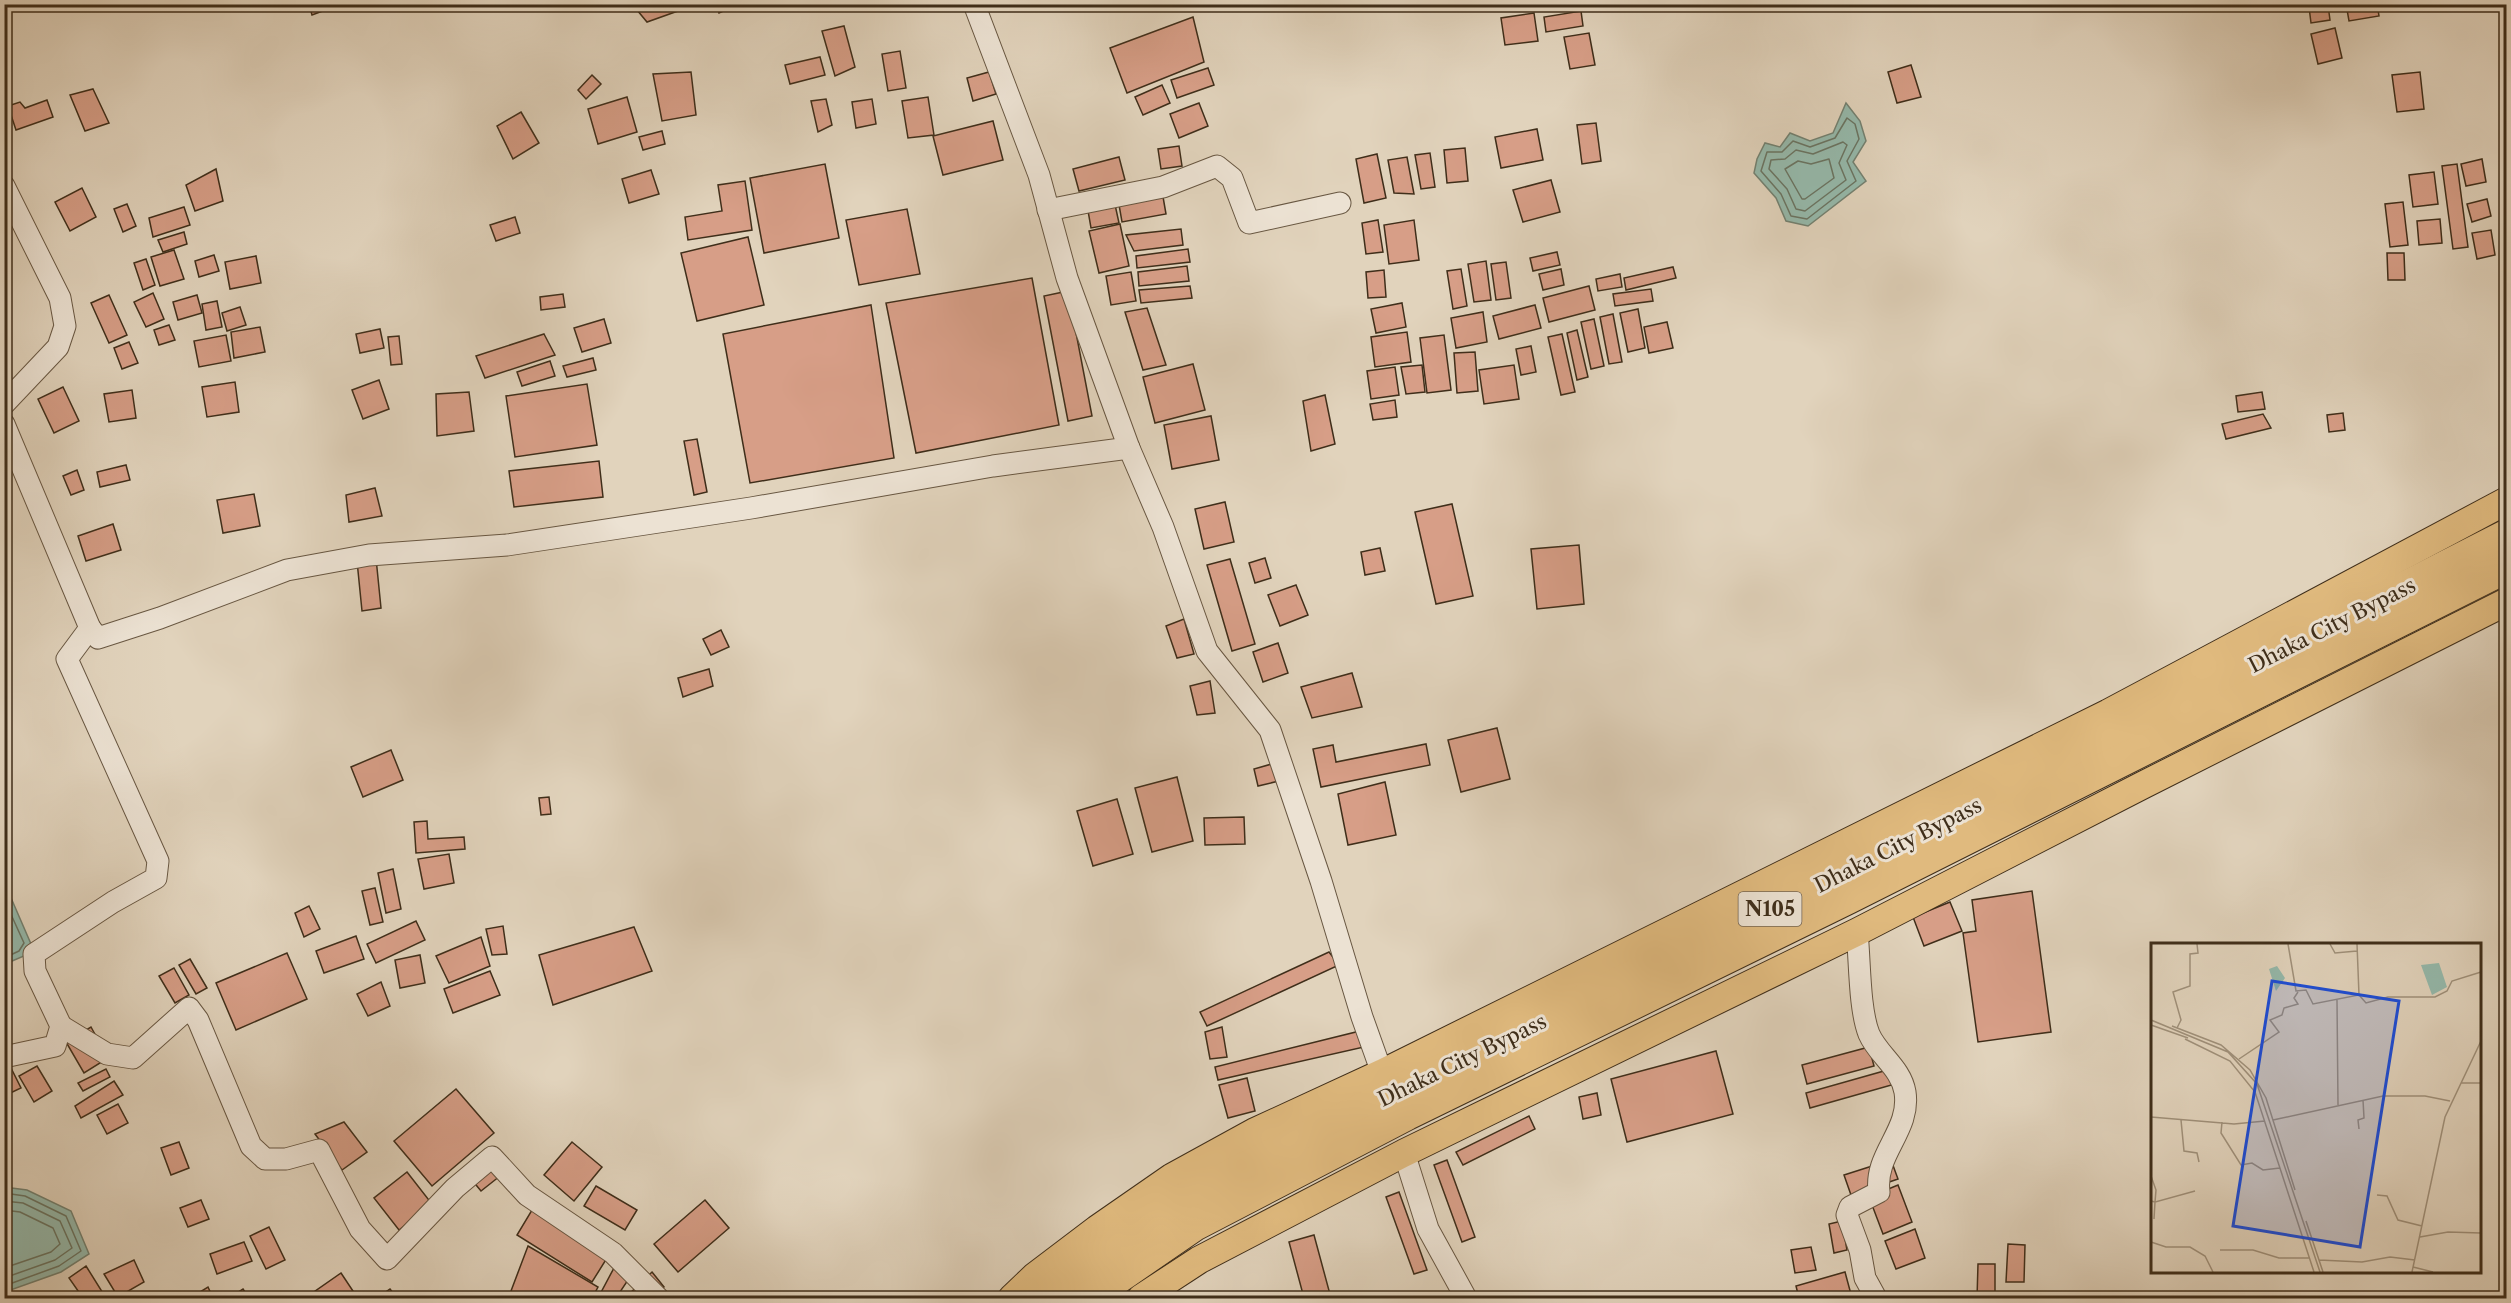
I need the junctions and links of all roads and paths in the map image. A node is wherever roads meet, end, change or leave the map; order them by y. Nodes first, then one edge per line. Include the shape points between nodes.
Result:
1 (974, 4) edge
2 (4, 186) edge
3 (1340, 203) dead end
4 (1048, 210) junction
5 (4, 404) edge
6 (4, 424) edge
7 (1129, 448) junction
8 (2506, 501) edge
9 (2506, 536) edge
10 (2506, 567) edge
11 (2506, 602) edge
12 (90, 628) junction
13 (1857, 932) junction
14 (62, 1026) junction
15 (4, 1057) edge
16 (1382, 1073) junction
17 (1404, 1153) junction
18 (658, 1299) edge
19 (1012, 1299) edge
20 (1043, 1299) edge
21 (1088, 1299) edge
22 (1141, 1299) edge
23 (1466, 1299) edge
24 (1876, 1299) edge

1 - 4 street via 1039,175
2 - 5 street via 60,298 65,326 58,347
3 - 4 street via 1249,223 1232,178 1217,166 1164,187
4 - 7 street via 1067,278
6 - 12 street
7 - 12 street via 993,466 507,545 369,555 287,570 98,638
7 - 16 street via 1163,526 1207,651 1270,729
8 - 16 main road via 2108,713
9 - 20 highway, Dhaka City Bypass / N105 via 1840,875 1180,1201
10 - 21 highway, Dhaka City Bypass / N105 via 1848,898 1407,1114 1194,1225
11 - 13 main road
12 - 14 street via 67,659 158,861 156,878 34,954 35,971
13 - 17 main road
13 - 24 street via 1869,1033 1901,1077 1905,1094 1905,1117 1877,1177 1879,1192 1850,1207 1847,1215 1865,1278
14 - 15 street via 55,1046
14 - 18 street via 107,1054 133,1058 189,1008 198,1020 251,1146 264,1159 286,1159 319,1150 360,1230 387,1259 455,1188 492,1157 527,1195 613,1253
16 - 19 main road via 1254,1132 1172,1177 1097,1228
17 - 22 main road via 1199,1260
17 - 23 street via 1428,1228

